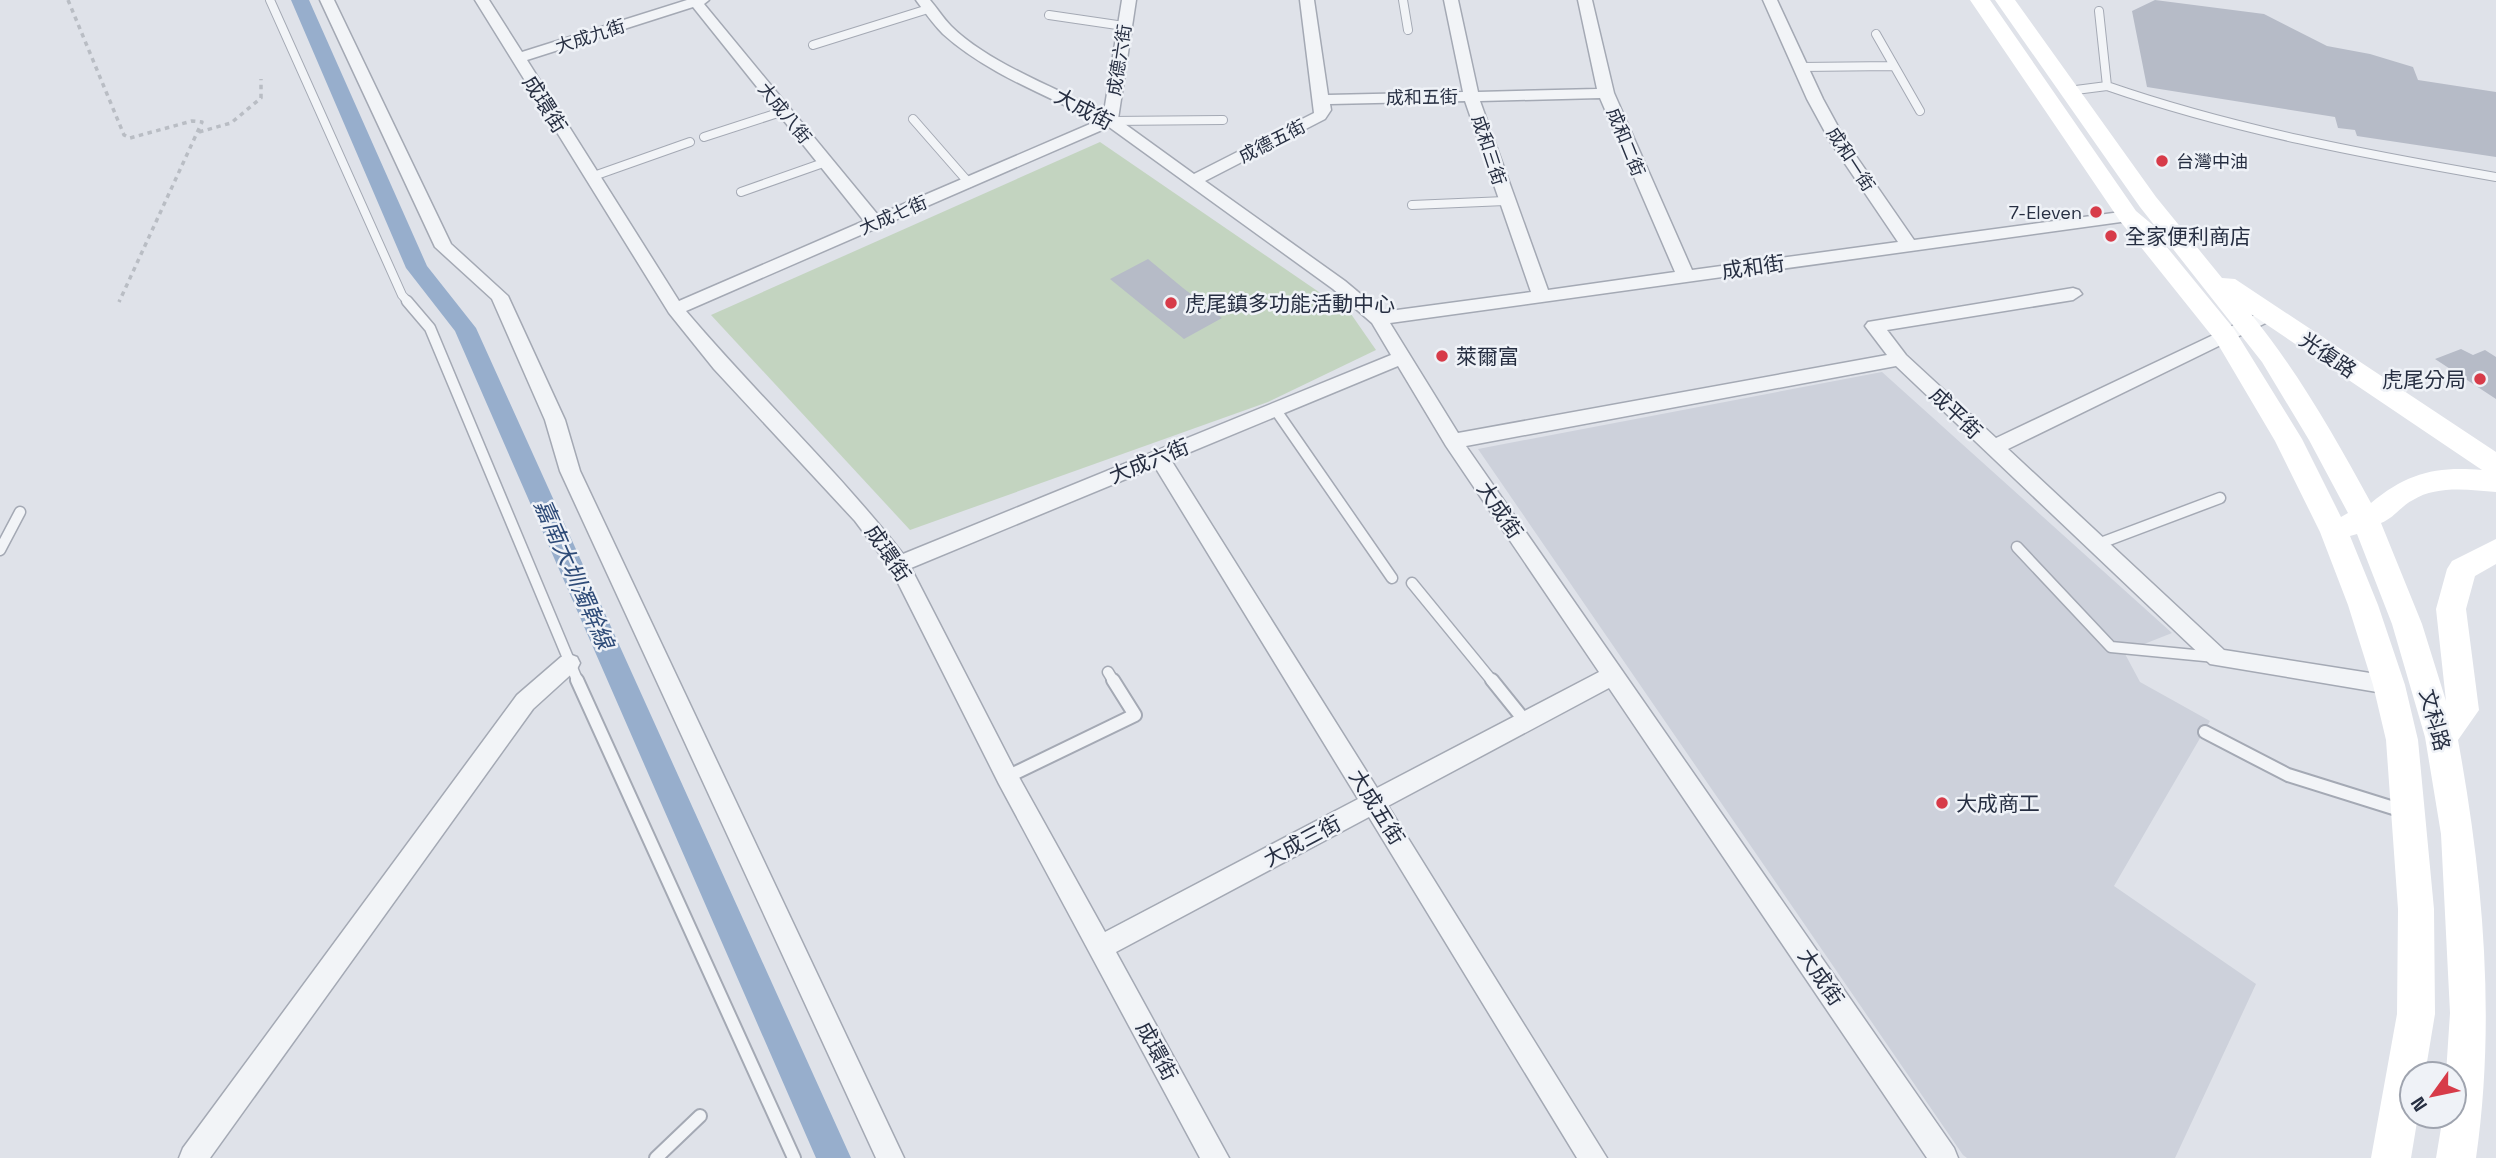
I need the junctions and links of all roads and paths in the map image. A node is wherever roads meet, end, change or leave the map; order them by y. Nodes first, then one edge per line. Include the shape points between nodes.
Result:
1 (68, 0) edge
2 (270, 0) edge
3 (327, 0) edge
4 (482, 0) edge
5 (1129, 0) edge
6 (1307, 0) edge
7 (1403, 0) edge
8 (1451, 0) edge
9 (1585, 0) edge
10 (1770, 0) edge
11 (1980, 0) edge
12 (2005, 0) edge
13 (697, 1) edge
14 (925, 4) edge
15 (2099, 12) dead end
16 (1049, 15) dead end
17 (1124, 26) junction
18 (1408, 30) dead end
19 (1876, 34) dead end
20 (813, 45) dead end
21 (517, 58) junction
22 (1894, 65) junction
23 (1800, 67) junction
24 (261, 79) dead end
25 (2107, 86) junction
26 (2068, 91) junction
27 (1606, 93) junction
28 (1471, 96) junction
29 (1321, 100) junction
30 (784, 111) junction
31 (1920, 111) dead end
32 (913, 119) dead end
33 (1223, 120) dead end
34 (1110, 121) junction
35 (198, 132) junction
36 (704, 138) dead end
37 (690, 142) dead end
38 (825, 162) junction
39 (591, 177) junction
40 (2496, 177) edge
41 (1193, 181) junction
42 (969, 183) junction
43 (741, 192) dead end
44 (1505, 201) junction
45 (1412, 205) dead end
46 (2128, 216) junction
47 (875, 223) junction
48 (1909, 246) junction
49 (2195, 264) junction
50 (1686, 276) junction
51 (2073, 293) dead end
52 (1541, 296) junction
53 (119, 302) dead end
54 (675, 309) junction
55 (1378, 319) junction
56 (2247, 325) junction
57 (1400, 358) junction
58 (1900, 359) junction
59 (1275, 409) junction
60 (1453, 440) junction
61 (1993, 448) junction
62 (1159, 457) junction
63 (2496, 466) edge
64 (2496, 482) edge
65 (2220, 498) dead end
66 (20, 512) dead end
67 (2365, 518) junction
68 (2334, 532) junction
69 (2098, 544) junction
70 (2017, 547) dead end
71 (0, 550) edge
72 (2496, 550) edge
73 (899, 564) junction
74 (1392, 578) dead end
75 (1412, 583) dead end
76 (2218, 658) junction
77 (569, 663) junction
78 (1108, 672) dead end
79 (1613, 675) junction
80 (2389, 685) junction
81 (1525, 722) junction
82 (2205, 732) dead end
83 (2441, 737) junction
84 (1007, 777) junction
85 (1375, 803) junction
86 (2410, 813) junction
87 (1101, 947) junction
88 (700, 1116) dead end
89 (193, 1158) edge
90 (656, 1158) edge
91 (794, 1158) edge
92 (890, 1158) edge
93 (1215, 1158) edge
94 (1593, 1158) edge
95 (1944, 1158) edge
96 (2391, 1158) edge
97 (2456, 1158) edge

1 - 35 path via 124,135 130,138 192,121 202,122
2 - 77 lane via 401,295 430,328
3 - 92 street via 444,247 499,296 555,420 570,471
4 - 21 street, 成環街
5 - 17 street, 成德六街
6 - 29 street, 成德五街
7 - 18 lane
8 - 28 street, 成和三街
9 - 27 street, 成和二街
10 - 23 street, 成和一街
11 - 46 main road
12 - 26 main road
13 - 21 street, 大成九街
13 - 30 street, 大成八街
14 - 20 lane
14 - 34 street, 大成街 via 969,47
15 - 25 lane
16 - 17 lane
17 - 34 street, 成德六街
19 - 22 lane
21 - 39 street, 成環街
22 - 23 lane
22 - 31 lane
23 - 48 street, 成和一街 via 1839,143
24 - 35 path via 261,98 231,124
25 - 26 lane
25 - 40 lane via 2235,128
26 - 49 main road
27 - 28 street, 成和五街
27 - 50 street, 成和二街
28 - 29 street, 成和五街
28 - 44 street, 成和三街
29 - 41 street, 成德五街 via 1320,116
30 - 36 lane
30 - 38 street, 大成八街
32 - 42 lane
33 - 34 lane
34 - 41 street, 大成街
34 - 42 street, 大成七街
35 - 53 path
37 - 39 lane
38 - 43 lane
38 - 47 street, 大成八街
39 - 54 street, 成環街
41 - 55 street, 大成街 via 1339,285
42 - 47 street, 大成七街
44 - 45 lane
44 - 52 street, 成和三街
46 - 48 street, 成和街
46 - 49 main road
46 - 56 main road, 文科路
47 - 54 street, 大成七街
48 - 50 street, 成和街
49 - 56 main road, 文科路
50 - 52 street, 成和街
51 - 58 street, 成平街 via 1874,326
52 - 55 street, 成和街
54 - 73 street, 成環街 via 862,516
55 - 57 street, 大成街
56 - 61 street
56 - 63 main road, 光復路
56 - 67 main road, 文科路 via 2277,365
56 - 68 main road, 文科路 via 2288,439
57 - 59 street, 大成六街
57 - 60 street, 大成街
58 - 60 street
58 - 61 street, 成平街
59 - 62 street, 大成六街
59 - 74 lane
60 - 79 street, 大成街
61 - 69 street, 成平街
62 - 73 street, 大成六街
62 - 85 street, 大成五街
64 - 67 main road via 2430,482 2403,492
65 - 69 lane
66 - 71 lane
67 - 68 main road
67 - 83 main road, 文科路 via 2407,624
68 - 80 main road, 文科路
69 - 76 street, 成平街
70 - 76 lane via 2111,648
72 - 83 main road via 2462,569 2451,609 2463,710
73 - 84 street, 成環街
75 - 81 lane
76 - 80 street
77 - 89 street via 525,702
77 - 91 lane
78 - 84 lane via 1136,716
79 - 81 street, 大成三街
79 - 95 street, 大成街
80 - 86 main road, 文科路 via 2402,740
81 - 85 street, 大成三街
82 - 86 lane via 2288,775
83 - 97 main road, 文科路 via 2458,834 2469,1013
84 - 87 street, 成環街
85 - 87 street, 大成三街
85 - 94 street, 大成五街
86 - 96 main road, 文科路 via 2416,1014
87 - 93 street, 成環街
88 - 90 lane

